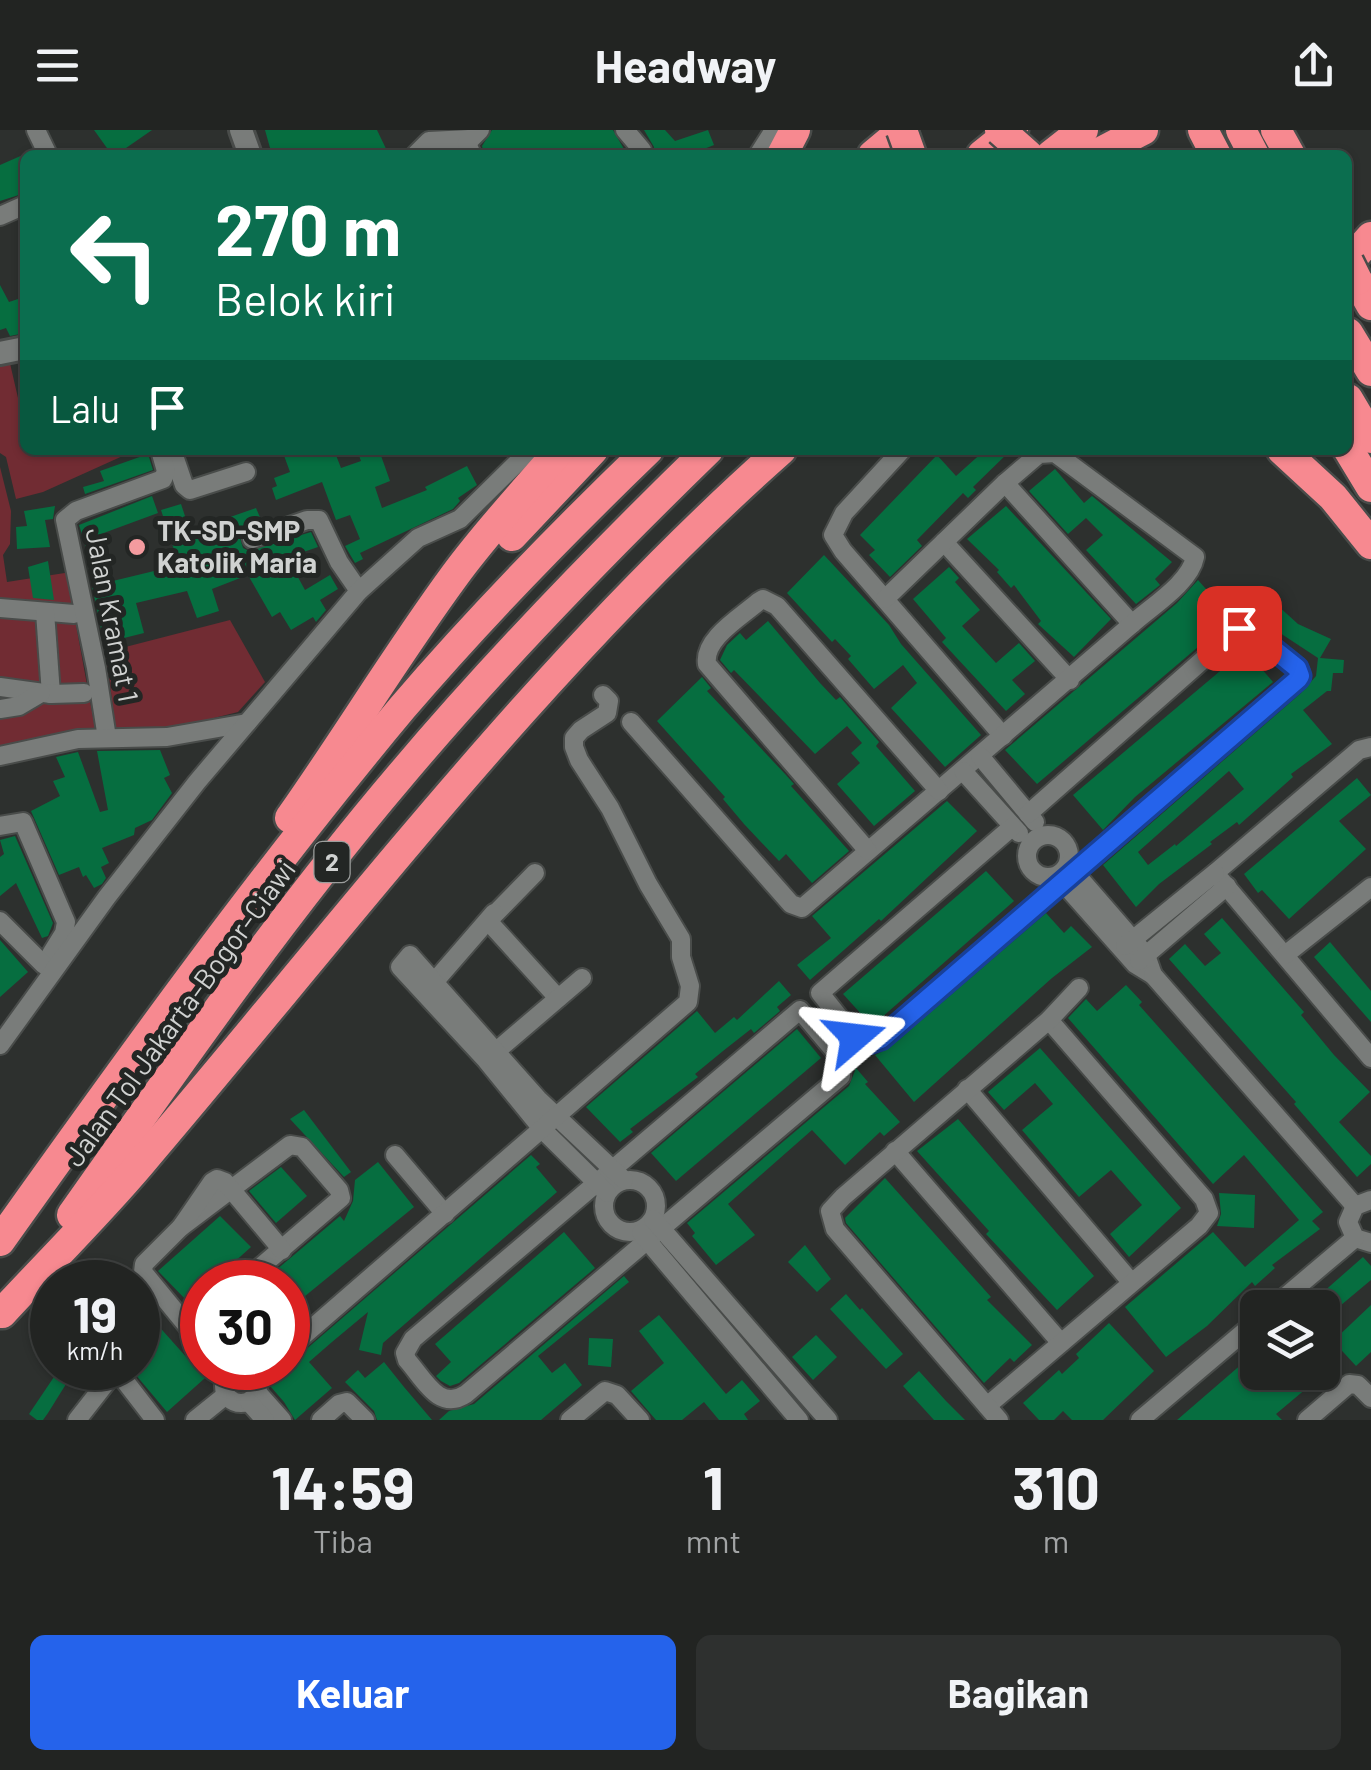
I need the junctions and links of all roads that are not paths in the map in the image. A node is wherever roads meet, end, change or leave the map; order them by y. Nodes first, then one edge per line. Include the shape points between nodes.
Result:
1 (626, 130) edge
2 (902, 130) edge
3 (1000, 130) edge
4 (1013, 130) edge
5 (1083, 130) edge
6 (1143, 130) edge
7 (474, 141) edge
8 (420, 150) edge
9 (642, 150) edge
10 (879, 150) edge
11 (988, 150) edge
12 (1022, 150) edge
13 (1057, 150) edge
14 (1104, 150) edge
15 (1371, 237) edge
16 (1356, 278) edge
17 (1352, 339) edge
18 (1371, 371) edge
19 (1352, 405) edge
20 (1371, 438) edge
21 (161, 455) edge
22 (174, 455) edge
23 (525, 455) edge
24 (556, 455) edge
25 (588, 455) edge
26 (643, 455) edge
27 (703, 455) edge
28 (776, 455) edge
29 (897, 455) edge
30 (1038, 455) edge
31 (1058, 455) edge
32 (1287, 455) edge
33 (1352, 455) edge
34 (246, 472) dead end
35 (1005, 483) junction
36 (1371, 487) edge
37 (252, 539) dead end
38 (944, 542) junction
39 (1371, 544) edge
40 (359, 592) junction
41 (885, 599) junction
42 (0, 608) edge
43 (46, 612) junction
44 (74, 614) dead end
45 (1132, 624) junction
46 (393, 661) junction
47 (1070, 680) junction
48 (0, 687) edge
49 (46, 693) junction
50 (84, 693) dead end
51 (603, 695) dead end
52 (0, 710) edge
53 (631, 722) dead end
54 (247, 723) junction
55 (1003, 736) junction
56 (107, 738) junction
57 (1371, 747) edge
58 (0, 756) edge
59 (980, 756) junction
60 (963, 771) junction
61 (939, 791) junction
62 (1028, 814) junction
63 (0, 826) edge
64 (1012, 826) junction
65 (1036, 840) junction
66 (868, 851) junction
67 (534, 870) dead end
68 (1065, 874) junction
69 (1221, 880) junction
70 (1371, 887) edge
71 (253, 894) junction
72 (488, 921) junction
73 (0, 922) edge
74 (1127, 945) junction
75 (1285, 955) junction
76 (1140, 960) junction
77 (44, 965) junction
78 (582, 978) dead end
79 (1079, 988) dead end
80 (558, 998) junction
81 (1049, 1020) junction
82 (0, 1028) edge
83 (0, 1045) edge
84 (491, 1055) junction
85 (1371, 1058) edge
86 (966, 1089) junction
87 (550, 1124) junction
88 (895, 1151) junction
89 (394, 1155) dead end
90 (619, 1174) junction
91 (602, 1187) junction
92 (233, 1191) junction
93 (1363, 1203) edge
94 (445, 1214) junction
95 (651, 1230) junction
96 (0, 1241) edge
97 (1363, 1241) edge
98 (282, 1250) junction
99 (270, 1260) edge
100 (1131, 1282) junction
101 (1296, 1290) edge
102 (180, 1306) edge
103 (1, 1315) edge
104 (310, 1330) edge
105 (1240, 1335) edge
106 (1061, 1343) junction
107 (230, 1390) edge
108 (249, 1390) edge
109 (253, 1390) edge
110 (1371, 1398) edge
111 (993, 1413) edge
112 (77, 1420) edge
113 (155, 1420) edge
114 (195, 1420) edge
115 (265, 1420) edge
116 (282, 1420) edge
117 (322, 1420) edge
118 (366, 1420) edge
119 (570, 1420) edge
120 (640, 1420) edge
121 (799, 1420) edge
122 (828, 1420) edge
123 (1140, 1420) edge
124 (1308, 1420) edge

1 - 9 street
2 - 10 highway
3 - 12 highway, bridge
4 - 11 highway
5 - 13 highway
6 - 14 highway
7 - 8 street via 429,142
15 - 16 highway
17 - 18 highway
19 - 20 highway
21 - 56 street, Jalan Kramat 1 via 163,480 65,520
22 - 34 street via 188,489
23 - 40 street via 460,519 418,538
24 - 46 highway
25 - 46 highway
26 - 71 highway, Jalan Tol Jakarta–Bogor–Ciawi / 2 via 404,706
27 - 103 highway, Jalan Tol Jakarta–Bogor–Ciawi / 2 via 595,562 398,778 172,1073
28 - 103 highway via 675,551 400,848 139,1166
29 - 41 street via 844,513 833,535
30 - 35 street
31 - 45 street via 1195,557 1190,570
32 - 39 highway
33 - 36 highway
35 - 38 street
35 - 45 street
37 - 40 street via 318,520
38 - 41 street
38 - 47 street
40 - 54 street
41 - 55 street
42 - 43 street
43 - 44 street
43 - 49 street
45 - 47 street
46 - 71 highway via 272,842
47 - 55 street
48 - 49 street
49 - 50 street
49 - 52 street
51 - 87 street via 607,713 581,730 574,747 681,939 691,994
53 - 66 street via 795,908 808,906
54 - 56 street via 167,737
54 - 83 street via 106,897
55 - 59 street
56 - 58 street
57 - 69 street via 1359,750
59 - 60 street
59 - 62 street
60 - 61 street
60 - 64 street
61 - 66 street
61 - 66 street via 777,606 758,602 712,643 708,664
62 - 65 street
62 - 68 street via 1239,628 1297,668 1293,684
63 - 77 street via 23,822 64,916 64,933
64 - 65 street
64 - 68 street via 820,992 855,1037 881,1039
65 - 68 street via 1056,835 1065,842
65 - 68 street via 1026,855 1036,873
67 - 72 street
68 - 74 street
69 - 74 street
69 - 75 street
69 - 76 street
70 - 75 street
71 - 96 highway, Jalan Tol Jakarta–Bogor–Ciawi / 2
72 - 80 street
72 - 84 street via 430,986
73 - 77 street
74 - 76 street
75 - 85 street
76 - 93 street
77 - 82 street
78 - 80 street
79 - 81 street
80 - 84 street
81 - 86 street
81 - 100 street via 1209,1206 1205,1220
84 - 87 street
86 - 88 street
86 - 100 street
87 - 90 street
87 - 91 street
87 - 94 street
88 - 106 street
88 - 111 street via 835,1204 830,1218
89 - 94 street
90 - 91 street
90 - 95 street via 652,1191
90 - 95 street via 800,1010 844,1066 840,1076
91 - 95 street via 610,1224 624,1232
91 - 95 street via 407,1345 408,1360 440,1399 466,1394
92 - 98 street
92 - 98 street via 296,1144 339,1190 339,1202
92 - 102 street via 221,1180 212,1182 144,1264 143,1272
93 - 97 street via 1348,1222
94 - 104 street
95 - 121 street
95 - 122 street
97 - 101 street
98 - 99 street
100 - 106 street
105 - 123 street
106 - 111 street
107 - 114 street
108 - 115 street
109 - 116 street
110 - 124 street via 1349,1384
112 - 113 street via 117,1374
117 - 118 street via 347,1402
119 - 120 street via 606,1391

